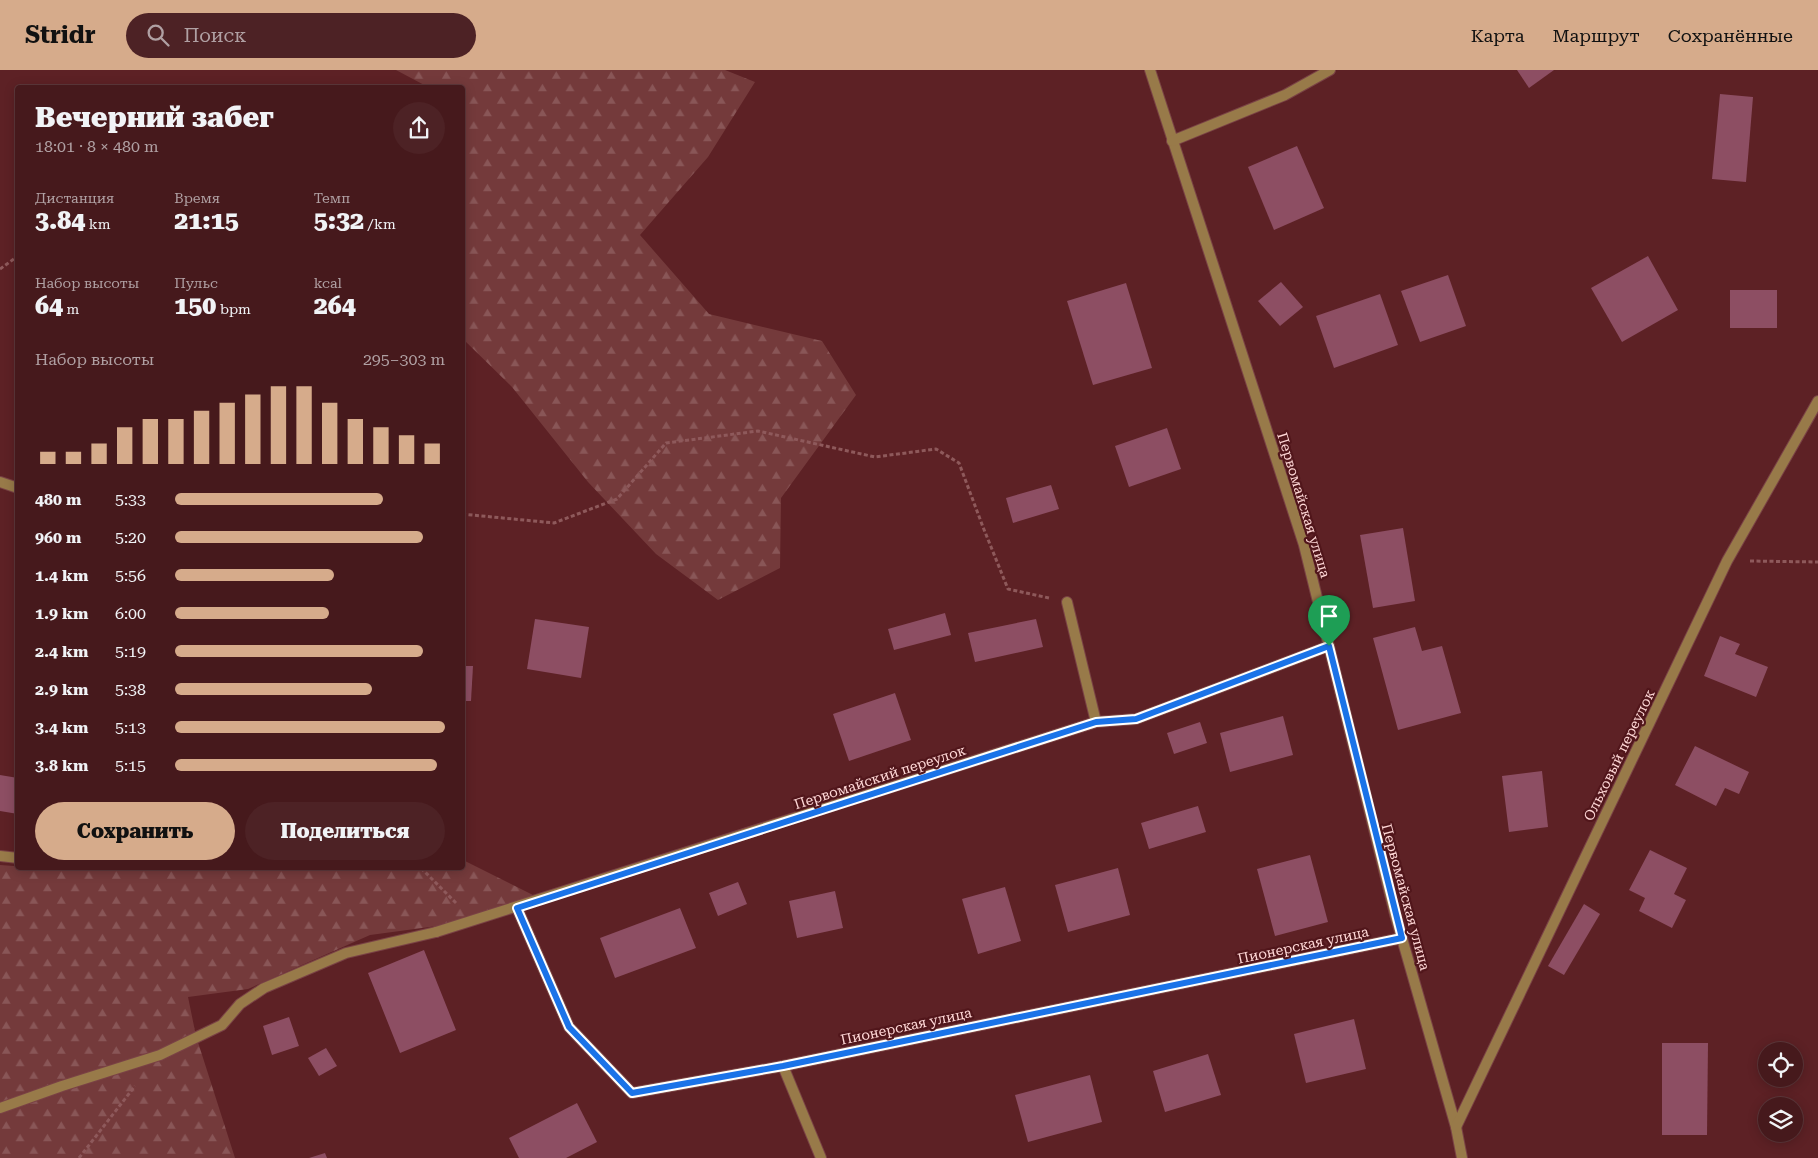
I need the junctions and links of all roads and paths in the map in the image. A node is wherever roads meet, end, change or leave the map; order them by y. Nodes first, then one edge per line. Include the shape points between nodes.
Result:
1 (1150, 70) edge
2 (1330, 70) edge
3 (1172, 141) junction
4 (15, 258) edge
5 (0, 269) edge
6 (1818, 401) edge
7 (0, 482) edge
8 (15, 487) edge
9 (465, 514) edge
10 (1727, 561) junction
11 (1818, 562) edge
12 (1067, 602) joint
13 (1329, 646) junction
14 (1096, 722) junction
15 (0, 856) edge
16 (15, 858) edge
17 (423, 870) edge
18 (517, 908) junction
19 (474, 921) junction
20 (1402, 938) junction
21 (783, 1066) junction
22 (136, 1084) dead end
23 (0, 1108) edge
24 (1456, 1126) junction
25 (78, 1158) edge
26 (821, 1158) edge
27 (1462, 1158) edge

1 - 3 street, Первомайская улица
2 - 3 street via 1285,94
3 - 13 street, Первомайская улица via 1304,545
4 - 5 path
6 - 10 street, Ольховый переулок
7 - 8 street
9 - 12 path via 554,523 617,499 666,443 685,440 758,431 874,457 936,449 959,463 1008,589
10 - 11 path
10 - 24 street, Ольховый переулок
12 - 14 street
13 - 14 street, Первомайский переулок via 1136,719
13 - 20 street, Первомайская улица
14 - 18 street, Первомайский переулок
15 - 16 street
17 - 19 path
18 - 19 street, Первомайский переулок
18 - 21 street, Пионерская улица via 569,1027 632,1093
19 - 23 street, Первомайский переулок via 346,953 264,988 240,1004 222,1025 160,1055
20 - 21 street, Пионерская улица
20 - 24 street, Первомайская улица
21 - 26 street
22 - 25 path
24 - 27 street, Первомайская улица

